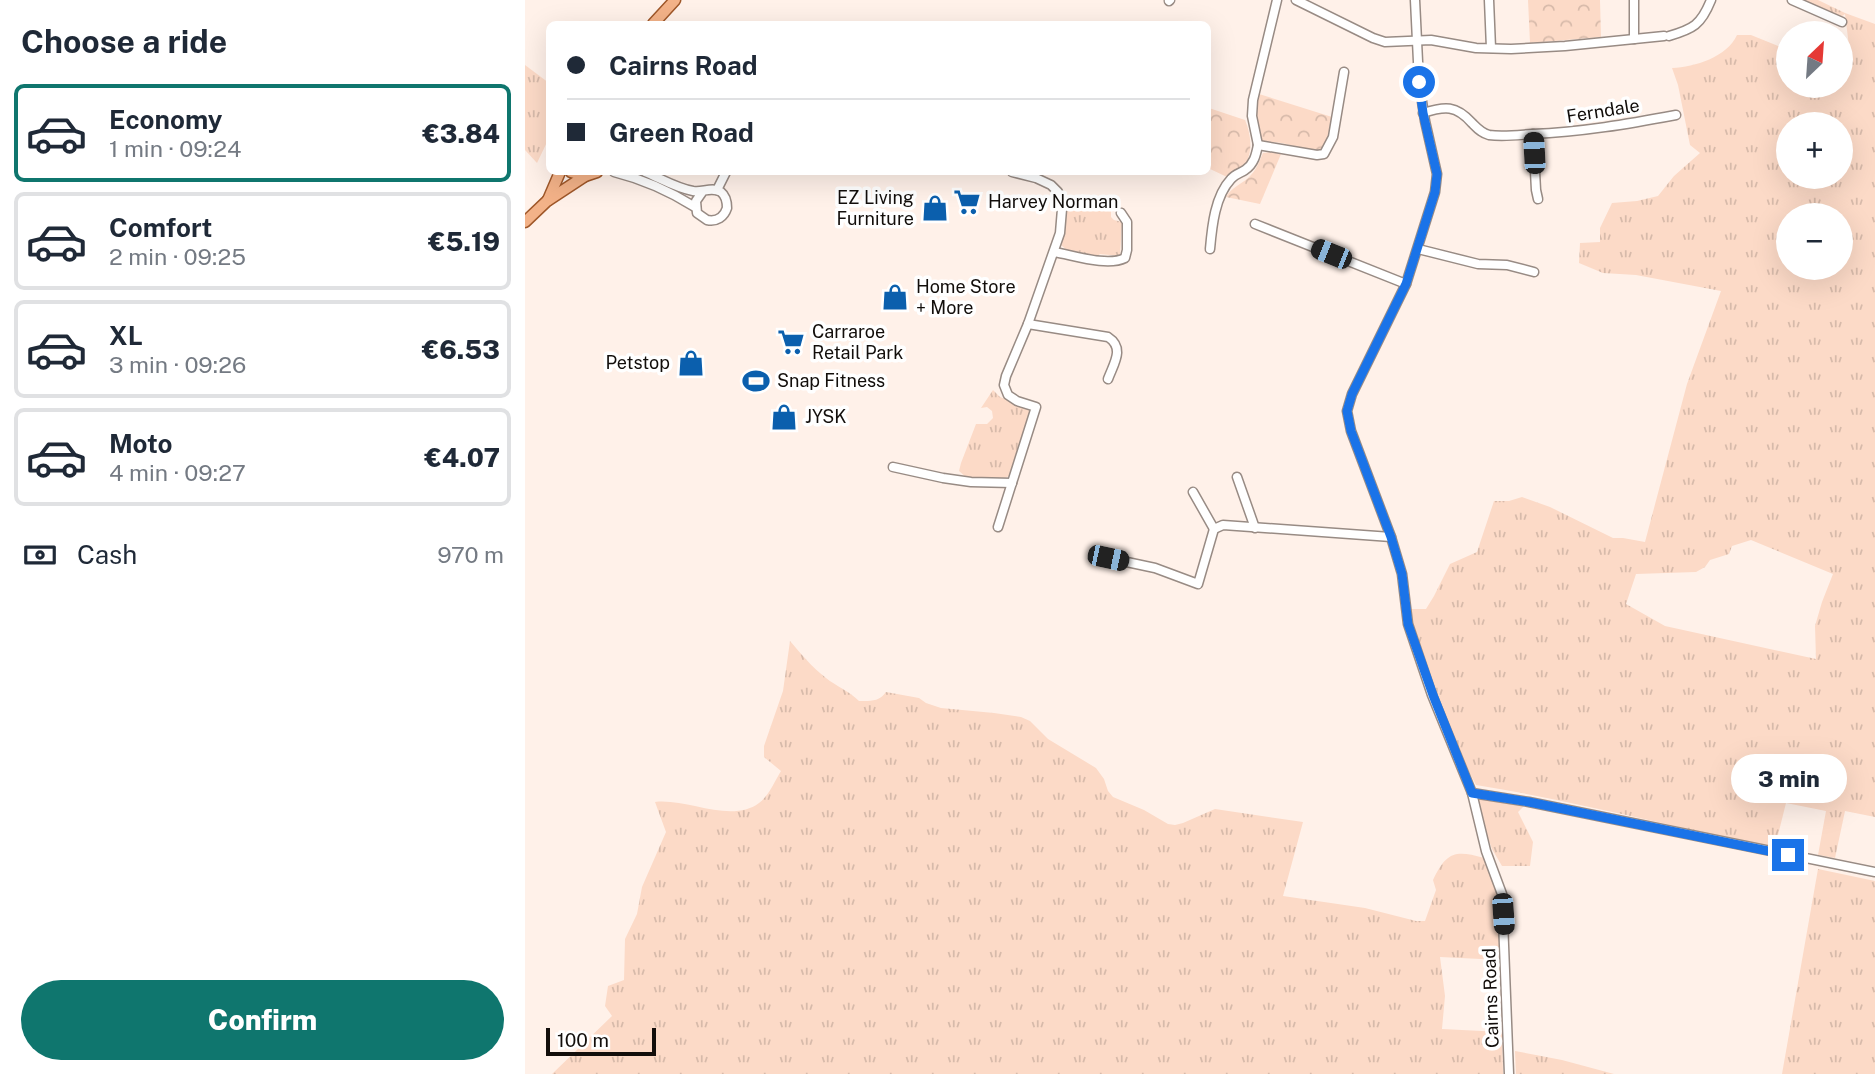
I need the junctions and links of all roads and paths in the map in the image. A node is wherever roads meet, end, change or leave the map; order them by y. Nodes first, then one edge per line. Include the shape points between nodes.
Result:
1 (675, 0) edge
2 (1277, 0) edge
3 (1296, 0) edge
4 (1415, 0) edge
5 (1489, 0) edge
6 (1635, 0) edge
7 (1710, 0) edge
8 (1792, 0) edge
9 (656, 21) edge
10 (1840, 21) edge
11 (1634, 39) junction
12 (1417, 41) junction
13 (1491, 48) junction
14 (1344, 72) dead end
15 (1423, 113) junction
16 (1677, 115) dead end
17 (1533, 134) junction
18 (1258, 145) junction
19 (560, 175) edge
20 (582, 175) edge
21 (588, 175) edge
22 (624, 175) edge
23 (652, 175) edge
24 (724, 175) edge
25 (1025, 175) edge
26 (585, 176) junction
27 (717, 190) junction
28 (703, 191) junction
29 (1538, 199) dead end
30 (547, 201) junction
31 (695, 207) junction
32 (1121, 213) dead end
33 (525, 222) edge
34 (1255, 224) dead end
35 (1210, 249) dead end
36 (1418, 250) junction
37 (1054, 252) junction
38 (1535, 272) dead end
39 (1406, 284) junction
40 (1028, 324) junction
41 (1108, 379) dead end
42 (893, 467) dead end
43 (1237, 477) dead end
44 (1012, 484) junction
45 (1193, 492) dead end
46 (998, 527) dead end
47 (1214, 528) junction
48 (1255, 528) junction
49 (1391, 537) junction
50 (1108, 558) dead end
51 (1472, 793) junction
52 (1875, 872) edge
53 (1510, 1074) edge

1 - 9 main road
2 - 18 street via 1253,100
3 - 12 street via 1373,38
4 - 12 street, Cairns Road
5 - 13 street
6 - 11 street
7 - 11 street via 1699,23 1687,30
8 - 10 street
11 - 13 street
12 - 13 street
12 - 15 street, Cairns Road
14 - 18 street via 1333,137 1324,154
15 - 17 street, Ferndale via 1453,108 1485,134
15 - 36 street, Cairns Road via 1437,174
16 - 17 street, Ferndale via 1591,130
17 - 29 street
18 - 35 street via 1254,160 1222,191
19 - 30 main road
20 - 26 main road
21 - 26 main road
22 - 31 street
23 - 28 street
24 - 27 street
25 - 37 street via 1051,185 1061,199 1061,233
26 - 30 main road
27 - 28 street
27 - 31 street via 727,202 722,217 706,220
28 - 31 street
30 - 33 main road
32 - 37 street via 1127,222 1125,258 1104,261
34 - 39 street
36 - 38 street
36 - 39 street, Cairns Road
37 - 40 street
39 - 49 street, Cairns Road via 1347,411
40 - 41 street via 1114,341 1117,355
40 - 44 street via 1004,385 1008,395 1036,407
42 - 44 street via 962,481
43 - 48 street
44 - 46 street
45 - 47 street
47 - 48 street
47 - 50 street via 1198,584
48 - 49 street
49 - 51 street, Cairns Road via 1402,574 1408,624
51 - 52 street
51 - 53 street, Cairns Road via 1502,894

